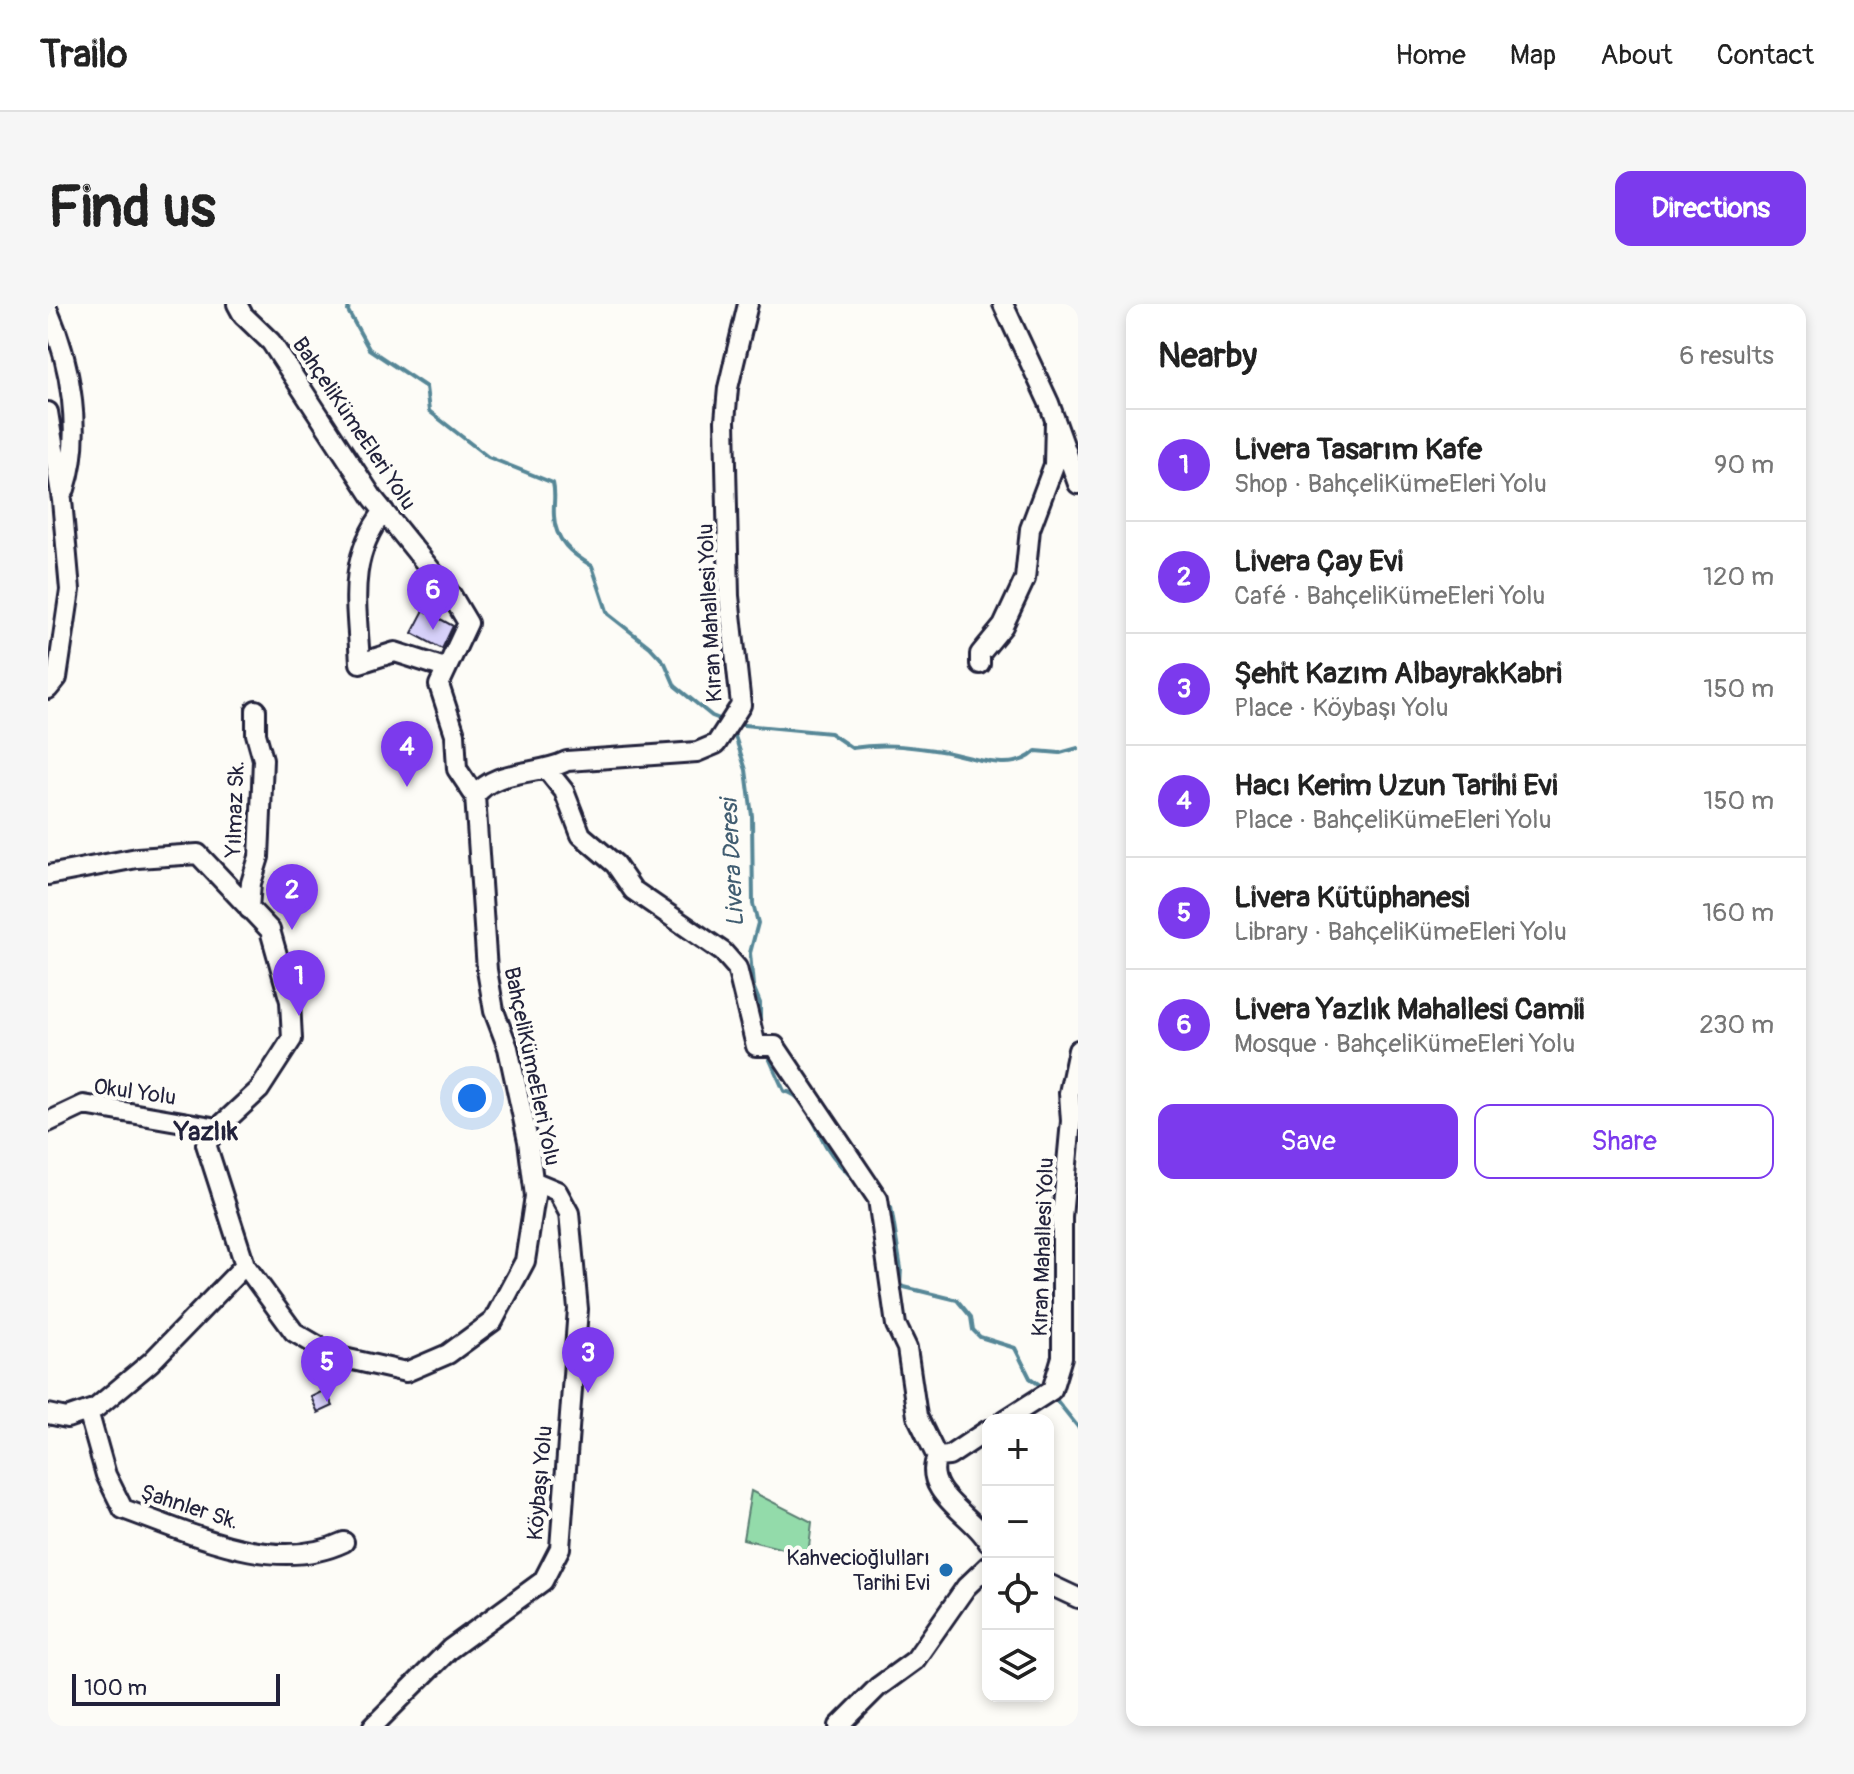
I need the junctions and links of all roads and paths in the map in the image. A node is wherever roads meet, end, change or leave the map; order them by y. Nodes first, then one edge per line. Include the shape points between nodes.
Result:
1 (237, 304) edge
2 (748, 304) edge
3 (1003, 304) edge
4 (48, 311) edge
5 (48, 412) edge
6 (1055, 421) junction
7 (1078, 484) edge
8 (62, 500) junction
9 (384, 511) junction
10 (980, 664) dead end
11 (445, 668) junction
12 (48, 689) edge
13 (256, 710) dead end
14 (548, 771) junction
15 (475, 796) junction
16 (48, 875) edge
17 (249, 909) junction
18 (1078, 1050) edge
19 (48, 1122) edge
20 (218, 1128) junction
21 (533, 1181) junction
22 (1071, 1190) edge
23 (245, 1265) junction
24 (88, 1411) junction
25 (48, 1414) edge
26 (1014, 1414) edge
27 (982, 1434) edge
28 (937, 1457) junction
29 (982, 1536) edge
30 (344, 1542) dead end
31 (982, 1572) edge
32 (1054, 1587) edge
33 (1078, 1598) edge
34 (373, 1726) edge
35 (839, 1726) edge

1 - 9 street, BahçeliKümeEleri Yolu via 271,342
2 - 14 street, Kıran Mahallesi Yolu via 725,421 729,596 741,705 716,744 697,752 567,761
3 - 6 street
4 - 8 street via 66,361 74,448
5 - 8 street
6 - 7 street
6 - 10 street via 1054,465 1030,529 1025,579 1003,626 980,654
8 - 12 street via 70,590 57,678
9 - 11 street, BahçeliKümeEleri Yolu via 468,623
9 - 11 street via 355,570 360,663 395,652
11 - 15 street, BahçeliKümeEleri Yolu via 439,685 455,734 457,769
13 - 17 street, Yılmaz Sk. via 263,759 259,857
14 - 15 street, Kıran Mahallesi Yolu via 501,777 484,783
14 - 28 street via 564,791 581,835 615,864 633,890 723,952 737,968 756,1046 775,1046 878,1199 896,1325 907,1348 917,1416
15 - 21 street, BahçeliKümeEleri Yolu via 487,970
16 - 17 street via 137,858 198,854
17 - 20 street via 270,930 290,1001 292,1039 259,1090
18 - 22 street, Kıran Mahallesi Yolu via 1069,1093
19 - 20 street, Okul Yolu via 84,1105
20 - 23 street, BahçeliKümeEleri Yolu via 206,1144
21 - 23 street, BahçeliKümeEleri Yolu via 525,1261 493,1321 448,1354 406,1372 335,1356 294,1332
21 - 34 street, Köybaşı Yolu via 557,1191 569,1213 578,1309 560,1548 543,1581 450,1649
22 - 26 street, Kıran Mahallesi Yolu via 1062,1357 1052,1390
23 - 24 street via 151,1362
24 - 25 street via 67,1418
24 - 30 street, Şahnler Sk. via 106,1475 123,1509 226,1546 252,1550 324,1551
27 - 28 street via 949,1456
28 - 29 street via 936,1477 949,1502
31 - 35 street via 915,1660
32 - 33 street

